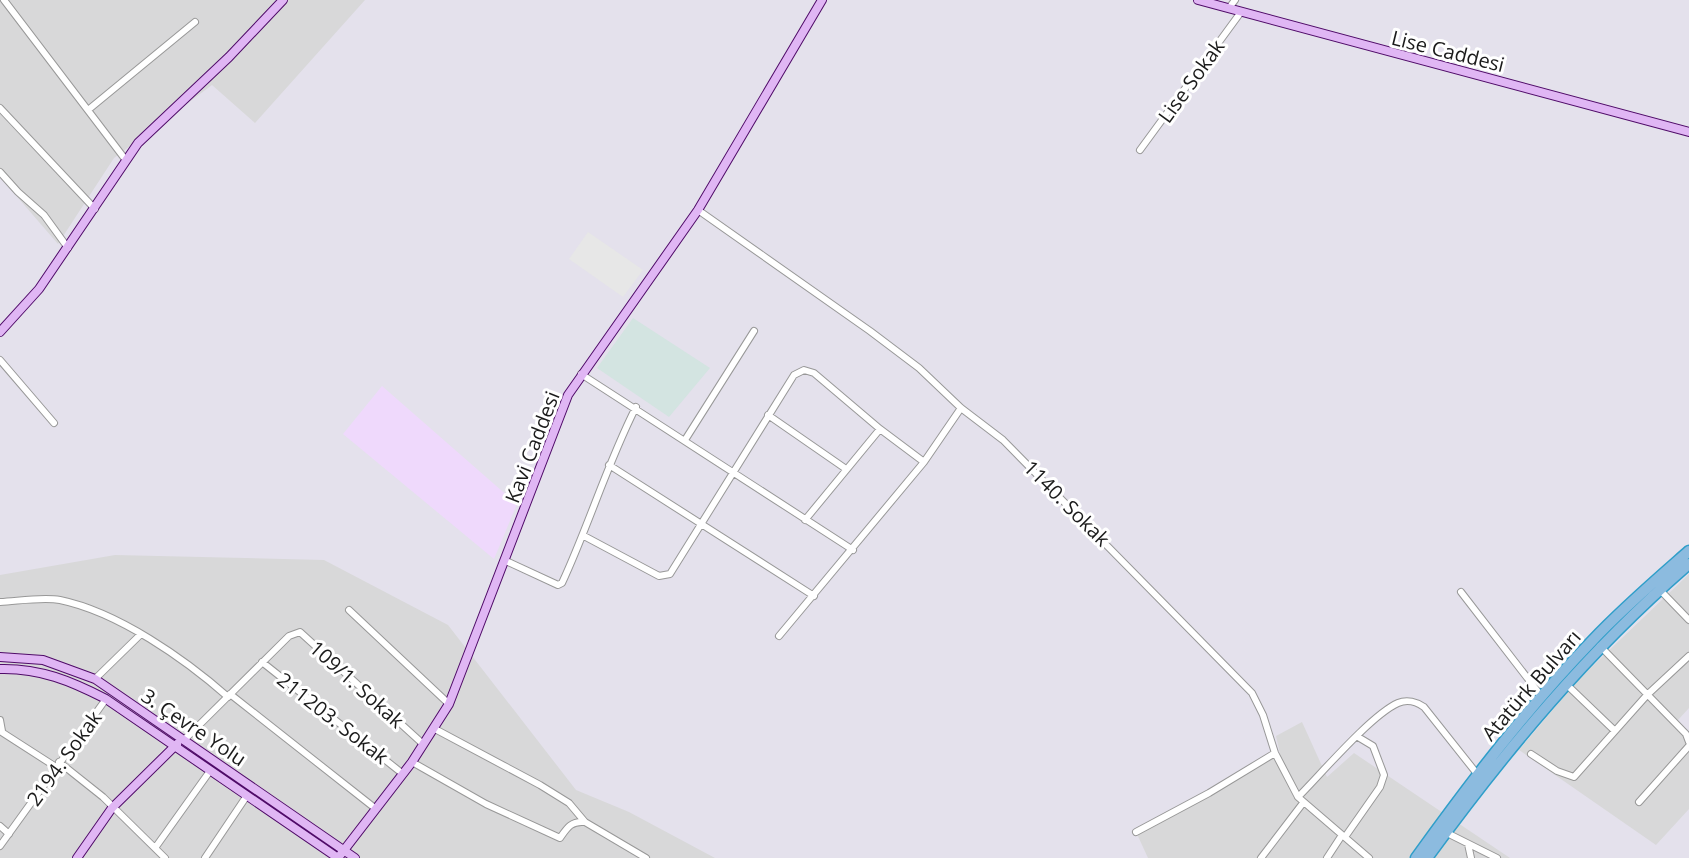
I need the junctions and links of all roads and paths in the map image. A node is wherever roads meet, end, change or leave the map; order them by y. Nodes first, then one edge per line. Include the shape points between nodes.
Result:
1 (4, 0) edge
2 (283, 0) edge
3 (822, 0) edge
4 (1198, 0) edge
5 (1235, 0) edge
6 (1229, 8) junction
7 (1241, 12) junction
8 (195, 22) dead end
9 (0, 108) edge
10 (88, 110) junction
11 (1689, 132) edge
12 (1140, 150) dead end
13 (125, 159) junction
14 (0, 172) edge
15 (95, 208) junction
16 (698, 210) junction
17 (68, 248) junction
18 (754, 331) dead end
19 (0, 332) edge
20 (0, 360) edge
21 (581, 374) junction
22 (636, 407) junction
23 (961, 408) junction
24 (768, 415) junction
25 (54, 423) dead end
26 (880, 429) junction
27 (685, 440) junction
28 (924, 462) junction
29 (609, 465) junction
30 (846, 469) junction
31 (733, 472) junction
32 (805, 519) junction
33 (701, 524) junction
34 (584, 536) junction
35 (853, 550) junction
36 (1689, 551) edge
37 (506, 561) junction
38 (1689, 564) edge
39 (1660, 590) junction
40 (1461, 592) dead end
41 (814, 596) junction
42 (0, 602) edge
43 (349, 610) dead end
44 (1689, 620) edge
45 (140, 635) junction
46 (779, 636) dead end
47 (1600, 646) junction
48 (1689, 656) edge
49 (0, 657) edge
50 (262, 662) junction
51 (0, 669) edge
52 (95, 679) junction
53 (1565, 683) junction
54 (1647, 695) junction
55 (229, 696) junction
56 (1542, 697) junction
57 (106, 699) junction
58 (449, 704) junction
59 (0, 720) edge
60 (435, 729) junction
61 (1, 731) edge
62 (1615, 731) junction
63 (1358, 737) junction
64 (184, 740) junction
65 (423, 744) junction
66 (1689, 744) edge
67 (174, 745) junction
68 (1275, 753) junction
69 (1531, 754) dead end
70 (412, 762) junction
71 (58, 765) junction
72 (210, 771) junction
73 (403, 774) junction
74 (1478, 775) junction
75 (246, 797) junction
76 (1298, 797) junction
77 (1639, 802) dead end
78 (1303, 803) junction
79 (112, 808) junction
80 (376, 809) junction
81 (585, 822) junction
82 (0, 826) edge
83 (1136, 832) dead end
84 (1445, 832) junction
85 (9, 834) junction
86 (1343, 836) junction
87 (1468, 844) junction
88 (0, 846) edge
89 (155, 849) junction
90 (345, 851) junction
91 (77, 858) edge
92 (165, 858) edge
93 (205, 858) edge
94 (338, 858) edge
95 (355, 858) edge
96 (646, 858) edge
97 (1261, 858) edge
98 (1327, 858) edge
99 (1369, 858) edge
100 (1416, 858) edge
101 (1427, 858) edge
102 (1471, 858) edge
103 (1497, 858) edge

1 - 10 street
2 - 13 street via 229,57 152,127
3 - 16 street, Kavi Caddesi
4 - 6 street, Lise Caddesi
5 - 6 street
6 - 7 street, Lise Caddesi
7 - 11 street, Lise Caddesi
7 - 12 street, Lise Sokak
8 - 10 street
9 - 15 street
10 - 13 street
13 - 15 street
14 - 17 street via 44,214
15 - 17 street
16 - 21 street, Kavi Caddesi
16 - 23 street, 1140. Sokak via 886,343
17 - 19 street via 29,301
18 - 27 street
20 - 25 street
21 - 22 street
21 - 37 street, Kavi Caddesi via 562,408
22 - 27 street
22 - 29 street
23 - 28 street
23 - 68 street, 1140. Sokak via 1003,440 1252,693
24 - 26 street via 794,375 809,371
24 - 30 street
24 - 31 street
26 - 28 street
26 - 30 street
27 - 31 street
28 - 35 street
29 - 33 street
29 - 34 street
30 - 32 street
31 - 32 street
31 - 33 street
32 - 35 street
33 - 34 street via 672,571 663,577
33 - 41 street
34 - 37 street via 558,585
35 - 41 street
36 - 56 highway, Atatürk Bulvarı via 1594,639
37 - 58 street, Kavi Caddesi
38 - 39 highway, Atatürk Bulvarı
39 - 44 street
39 - 47 highway, Atatürk Bulvarı
40 - 56 street
41 - 46 street
42 - 45 street via 58,600 87,608
43 - 58 street
45 - 52 street
45 - 55 street via 174,653
47 - 53 highway, Atatürk Bulvarı
47 - 54 street
48 - 54 street
49 - 52 street, 3. Çevre Yolu via 43,660
50 - 55 street
50 - 65 street, 109/1. Sokak via 289,636 300,632
50 - 73 street, 211203. Sokak
51 - 57 street, 3. Çevre Yolu via 54,675
52 - 64 street, 3. Çevre Yolu
53 - 62 street
53 - 84 highway, Atatürk Bulvarı
54 - 62 street
54 - 66 street via 1686,734
55 - 64 street
55 - 80 street
56 - 74 highway, Atatürk Bulvarı
57 - 67 street, 3. Çevre Yolu
57 - 71 street, 2194. Sokak
58 - 60 street, Kavi Caddesi
59 - 61 street
60 - 65 street, Kavi Caddesi
60 - 81 street via 540,785 569,803
61 - 71 street
62 - 69 street via 1574,777
63 - 74 street via 1394,705 1416,703 1425,707
63 - 76 street
63 - 86 street via 1373,746 1384,775 1380,787
64 - 67 street
64 - 90 street, 3. Çevre Yolu
65 - 70 street, Kavi Caddesi
66 - 77 street
67 - 72 street, 3. Çevre Yolu
67 - 79 street
68 - 76 street, 1140. Sokak
68 - 83 street
70 - 73 street, Kavi Caddesi
70 - 81 street via 486,804 560,838 569,825
71 - 79 street via 67,766
71 - 85 street, 2194. Sokak
72 - 75 street, 3. Çevre Yolu
72 - 89 street
73 - 80 street, Kavi Caddesi
74 - 100 highway, Atatürk Bulvarı
75 - 93 street
75 - 94 street, 3. Çevre Yolu
76 - 78 street, 1140. Sokak
78 - 86 street, 1140. Sokak
78 - 97 street
79 - 89 street
79 - 91 street
80 - 90 street, Kavi Caddesi
81 - 96 street
82 - 85 street
84 - 87 street
84 - 101 highway, Atatürk Bulvarı
85 - 88 street, 2194. Sokak
86 - 98 street
86 - 99 street, 1140. Sokak
87 - 102 street
87 - 103 street
89 - 92 street
90 - 94 street, Kavi Caddesi
90 - 95 street, 3. Çevre Yolu

